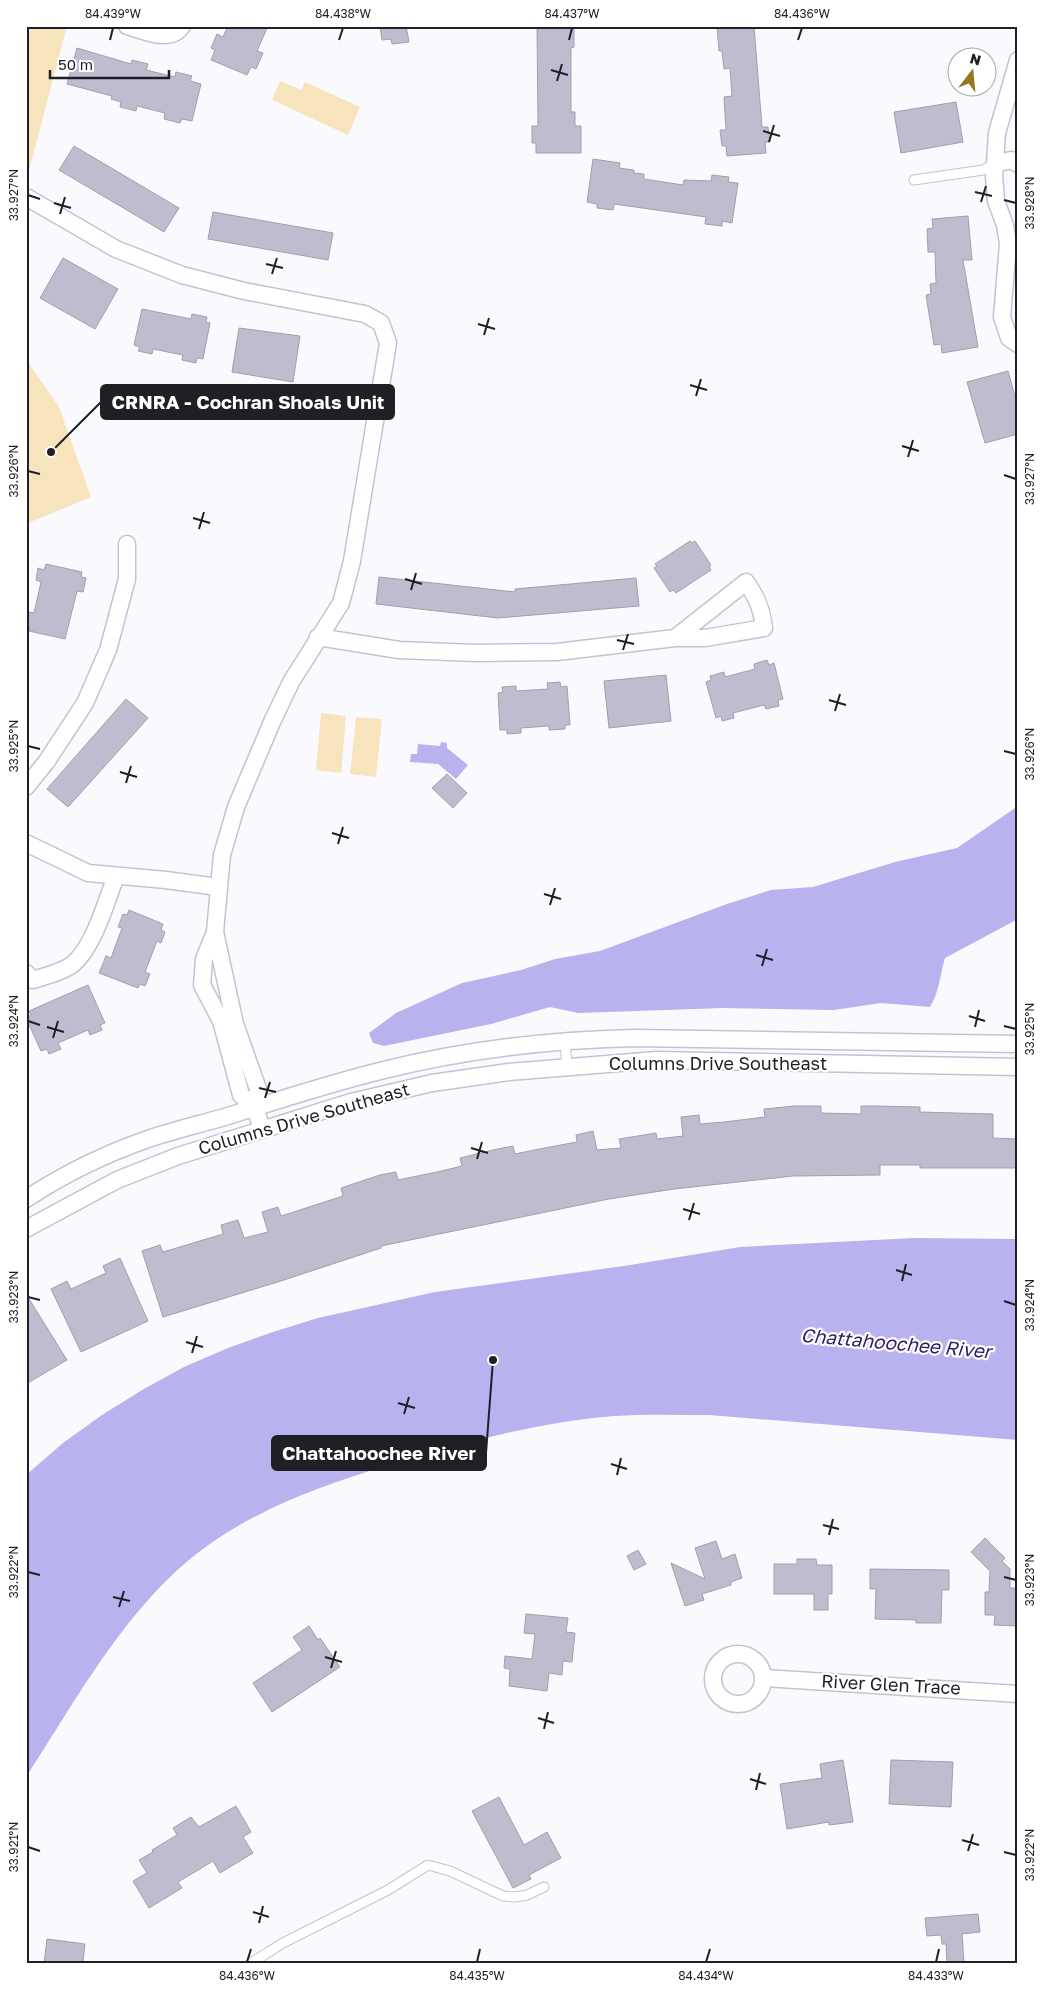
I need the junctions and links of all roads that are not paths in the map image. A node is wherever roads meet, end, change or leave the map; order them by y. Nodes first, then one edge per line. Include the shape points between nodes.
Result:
1 (127, 26) edge
2 (182, 26) edge
3 (1018, 60) edge
4 (995, 164) junction
5 (1018, 164) edge
6 (914, 180) dead end
7 (28, 198) dead end
8 (1018, 344) edge
9 (126, 544) dead end
10 (318, 637) junction
11 (676, 638) junction
12 (26, 787) edge
13 (26, 843) edge
14 (116, 876) junction
15 (218, 888) junction
16 (215, 932) junction
17 (26, 973) edge
18 (229, 1026) junction
19 (565, 1042) junction
20 (1018, 1044) edge
21 (861, 1052) junction
22 (567, 1066) junction
23 (1018, 1067) edge
24 (255, 1108) junction
25 (262, 1129) junction
26 (26, 1200) edge
27 (26, 1229) edge
28 (764, 1678) dead end
29 (1018, 1694) edge
30 (544, 1887) dead end
31 (251, 1963) edge

1 - 2 street via 162,35 172,35
3 - 4 street via 997,132
4 - 5 street via 1010,160
4 - 6 lane via 983,170
4 - 8 street via 996,200 1008,244 1002,317 1009,338
7 - 10 street via 116,249 182,275 244,291 365,314 381,323 388,343 352,561 341,603
9 - 12 street via 127,579 108,650 85,703 48,762
10 - 11 street via 399,650 476,653 557,652
10 - 15 street via 276,714 236,808 222,855
11 - 11 street via 705,638 764,628 762,609 746,582
13 - 14 street via 88,873
14 - 15 street
14 - 17 street via 92,938 72,965 33,980
15 - 16 street
16 - 18 street
16 - 18 street via 204,959 201,980 204,992
18 - 24 street via 241,1095
19 - 21 street, Columns Drive Southeast via 634,1038
19 - 22 lane
19 - 24 street, Columns Drive Southeast via 507,1047 382,1070
20 - 21 street, Columns Drive Southeast
21 - 22 street, Columns Drive Southeast
21 - 23 street, Columns Drive Southeast
22 - 25 street, Columns Drive Southeast via 432,1083 351,1102
24 - 25 street
24 - 26 street, Columns Drive Southeast via 148,1139 51,1183
25 - 27 street, Columns Drive Southeast via 146,1168
28 - 29 street, River Glen Trace
30 - 31 lane via 515,1898 503,1896 450,1871 428,1865

